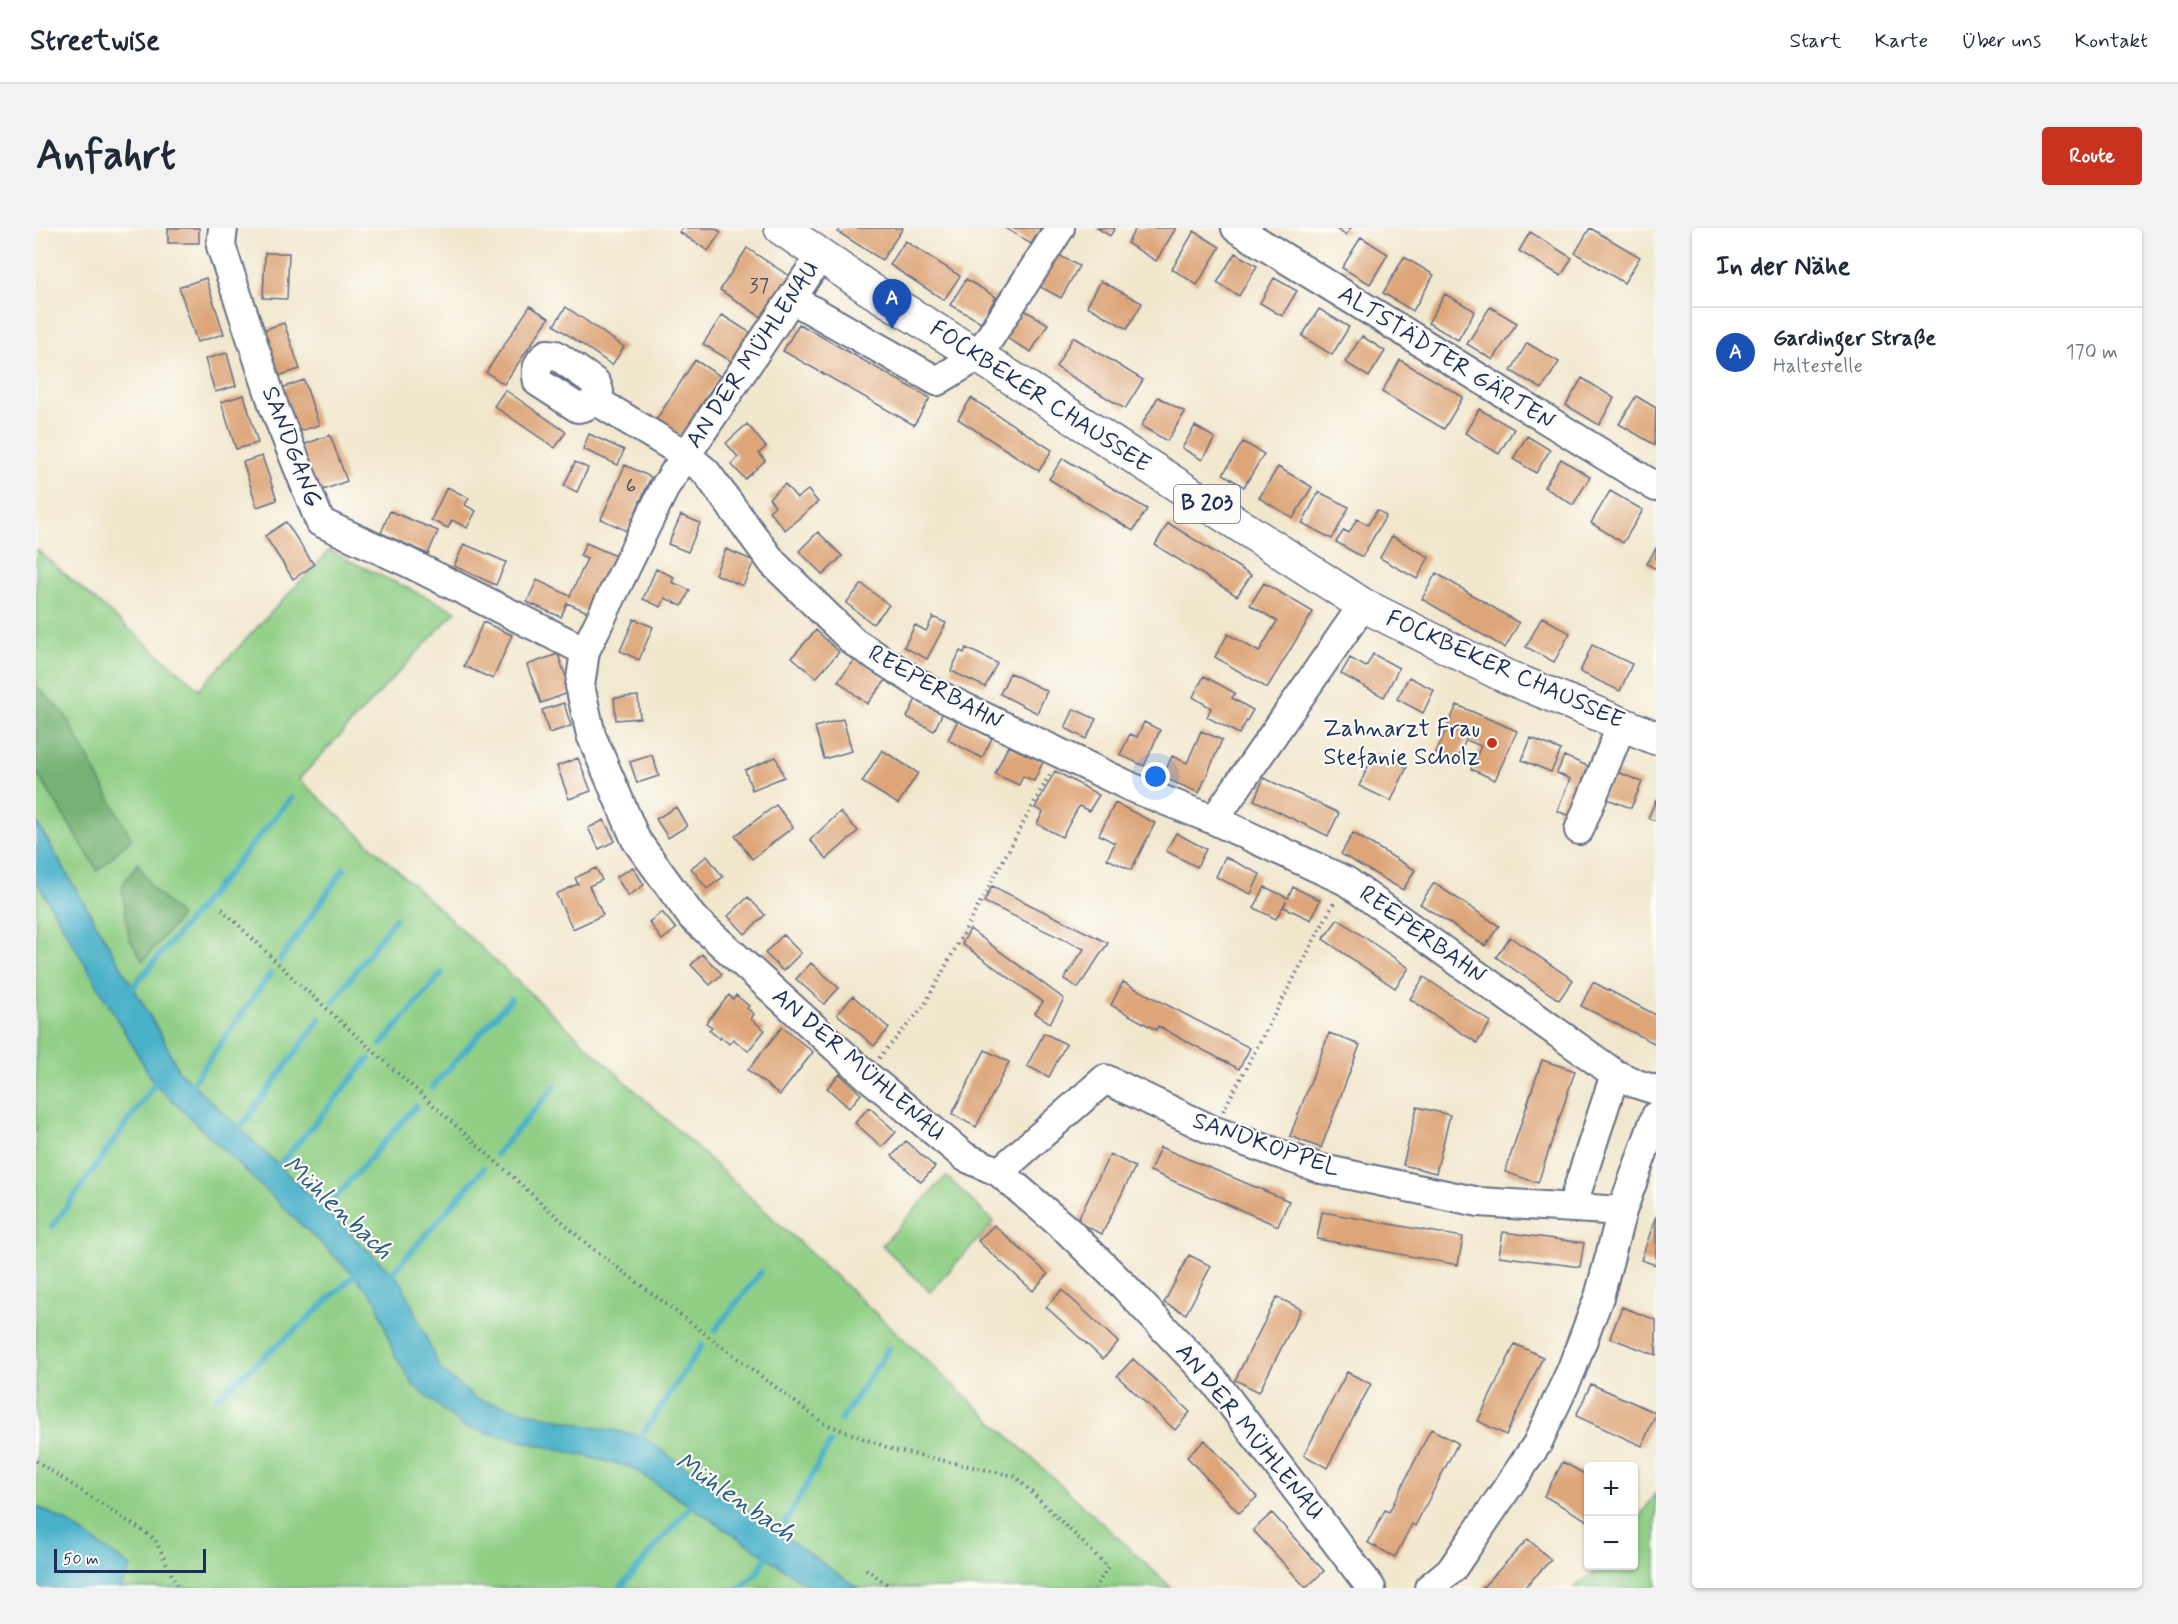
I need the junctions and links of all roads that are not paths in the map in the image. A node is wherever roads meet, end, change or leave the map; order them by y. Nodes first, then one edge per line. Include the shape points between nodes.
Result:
1 (223, 228) edge
2 (781, 228) edge
3 (1060, 228) edge
4 (1236, 228) edge
5 (821, 255) junction
6 (792, 299) junction
7 (978, 356) junction
8 (596, 400) dead end
9 (686, 455) junction
10 (1656, 487) edge
11 (1363, 605) junction
12 (585, 651) junction
13 (1622, 724) junction
14 (1656, 738) edge
15 (1214, 820) junction
16 (1579, 830) dead end
17 (1615, 1074) junction
18 (1656, 1090) edge
19 (1656, 1116) edge
20 (999, 1172) junction
21 (1572, 1207) junction
22 (1622, 1211) junction
23 (1371, 1588) edge
24 (1429, 1588) edge

1 - 12 street, SANDGANG via 221,246 274,407 320,522
2 - 5 main road, FOCKBEKER CHAUSSEE / B 203
3 - 7 street
4 - 10 street, ALTSTÄDTER GÄRTEN
5 - 6 street, AN DER MÜHLENAU
5 - 7 main road, FOCKBEKER CHAUSSEE / B 203
6 - 7 street via 937,381
6 - 9 street, AN DER MÜHLENAU
7 - 11 main road, FOCKBEKER CHAUSSEE / B 203
8 - 9 street, AN DER MÜHLENAU
9 - 12 street, AN DER MÜHLENAU via 666,484
9 - 15 street, REEPERBAHN via 705,472 773,562 854,642 932,692 1131,787
11 - 13 main road, FOCKBEKER CHAUSSEE / B 203 via 1503,675
11 - 15 street
12 - 20 street, AN DER MÜHLENAU via 580,686 591,735 636,840 692,917 865,1074 965,1157
13 - 14 main road, FOCKBEKER CHAUSSEE / B 203
13 - 16 street
15 - 17 street, REEPERBAHN via 1346,881
17 - 18 street, REEPERBAHN
17 - 21 street
19 - 22 street
20 - 21 street, SANDKOPPEL via 1105,1079 1212,1130 1322,1169 1479,1202
20 - 23 street, AN DER MÜHLENAU via 1067,1230 1214,1381
21 - 22 street, SANDKOPPEL
22 - 24 street via 1599,1297 1537,1444 1452,1569

